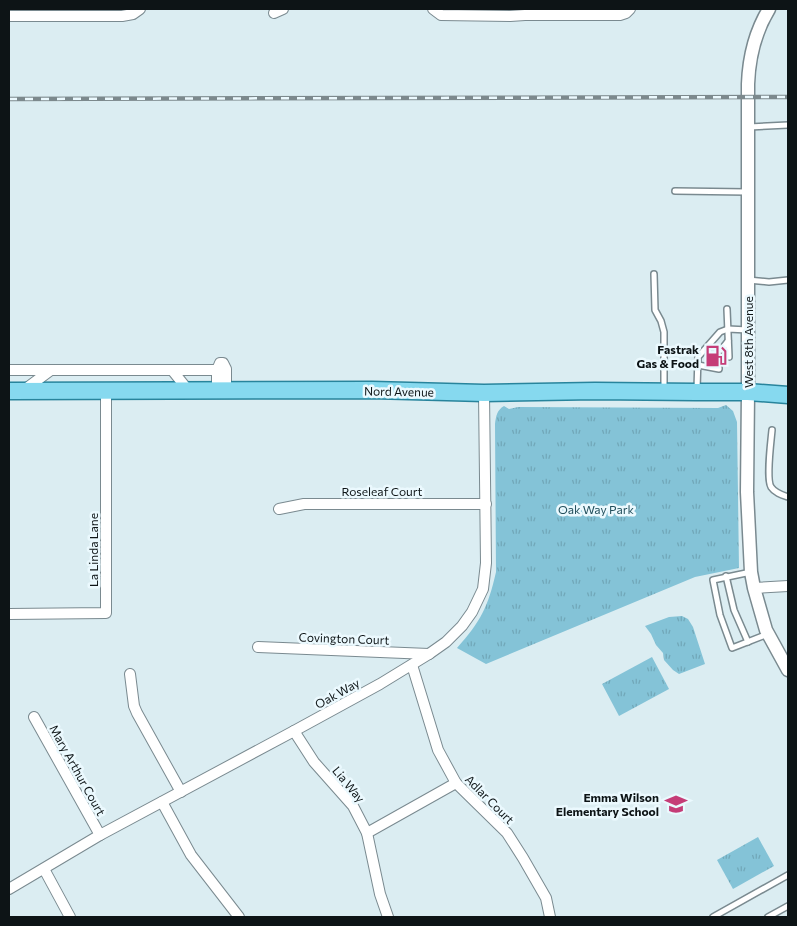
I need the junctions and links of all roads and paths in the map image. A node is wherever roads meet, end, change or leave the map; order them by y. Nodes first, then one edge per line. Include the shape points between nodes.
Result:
1 (140, 9) edge
2 (433, 9) edge
3 (768, 9) edge
4 (628, 11) edge
5 (526, 12) edge
6 (9, 16) edge
7 (788, 126) edge
8 (748, 127) junction
9 (675, 191) dead end
10 (748, 192) junction
11 (654, 274) dead end
12 (747, 280) junction
13 (788, 280) edge
14 (727, 309) dead end
15 (728, 329) junction
16 (748, 330) junction
17 (728, 341) junction
18 (721, 350) dead end
19 (729, 357) dead end
20 (711, 361) dead end
21 (698, 365) junction
22 (706, 367) junction
23 (719, 368) dead end
24 (9, 370) edge
25 (51, 370) junction
26 (172, 370) junction
27 (106, 390) junction
28 (188, 390) junction
29 (222, 390) junction
30 (16, 391) edge
31 (664, 392) junction
32 (696, 392) junction
33 (748, 392) junction
34 (484, 393) junction
35 (788, 395) edge
36 (772, 430) dead end
37 (788, 497) edge
38 (486, 504) junction
39 (279, 509) dead end
40 (751, 572) junction
41 (726, 576) junction
42 (788, 586) edge
43 (754, 588) junction
44 (9, 614) edge
45 (768, 634) junction
46 (748, 642) junction
47 (258, 647) dead end
48 (429, 654) junction
49 (412, 665) junction
50 (788, 670) edge
51 (130, 674) dead end
52 (34, 718) dead end
53 (294, 731) junction
54 (456, 783) junction
55 (181, 792) junction
56 (162, 802) junction
57 (367, 833) junction
58 (100, 835) junction
59 (44, 869) junction
60 (788, 875) edge
61 (9, 889) edge
62 (788, 906) edge
63 (70, 917) edge
64 (239, 917) edge
65 (388, 917) edge
66 (550, 917) edge
67 (713, 917) edge
68 (768, 917) edge

1 - 6 street via 122,16
2 - 5 street via 441,15 510,16
3 - 8 street, West 8th Avenue via 751,54
4 - 5 street via 620,15
7 - 8 lane
8 - 10 street, West 8th Avenue
9 - 10 lane
10 - 12 street, West 8th Avenue
11 - 31 lane via 655,310 664,332
12 - 13 lane
12 - 16 street, West 8th Avenue
14 - 15 lane
15 - 16 lane
15 - 17 lane
15 - 21 lane via 720,332 698,356
16 - 33 street, West 8th Avenue
17 - 18 lane
17 - 19 lane
20 - 22 lane
21 - 22 lane
21 - 32 lane
22 - 23 lane
24 - 25 street
25 - 26 street
25 - 30 street
26 - 28 street
26 - 29 street via 220,366 226,369
27 - 28 main road, Nord Avenue
27 - 30 main road, Nord Avenue
27 - 44 street, La Linda Lane via 106,613
28 - 29 main road, Nord Avenue
29 - 34 main road, Nord Avenue
31 - 32 main road, Nord Avenue
31 - 34 main road, Nord Avenue
32 - 33 main road, Nord Avenue
33 - 35 main road, Nord Avenue
33 - 40 street, West 8th Avenue via 747,492
34 - 38 street, Oak Way
36 - 37 lane via 771,487
38 - 39 street, Roseleaf Court via 304,504
38 - 48 street, Oak Way via 486,563 482,589 462,626
40 - 41 lane
40 - 43 street, West 8th Avenue
41 - 46 lane via 734,610
41 - 46 lane via 713,580 720,615 732,648
42 - 43 street
43 - 45 street, West 8th Avenue
45 - 46 lane
45 - 50 street, West 8th Avenue
47 - 48 street, Covington Court
48 - 49 street, Oak Way
49 - 53 street, Oak Way
49 - 54 street, Adlar Court via 438,750
51 - 55 street via 137,713
52 - 58 street, Mary Arthur Court
53 - 55 street, Oak Way
53 - 57 street, Lia Way via 314,762 353,806
54 - 57 street
54 - 66 street, Adlar Court via 507,833 546,898
55 - 56 street, Oak Way
56 - 58 street, Oak Way
56 - 64 street via 191,855
57 - 65 street, Lia Way
58 - 59 street, Oak Way
59 - 61 street, Oak Way
59 - 63 street
60 - 67 lane
62 - 68 lane

